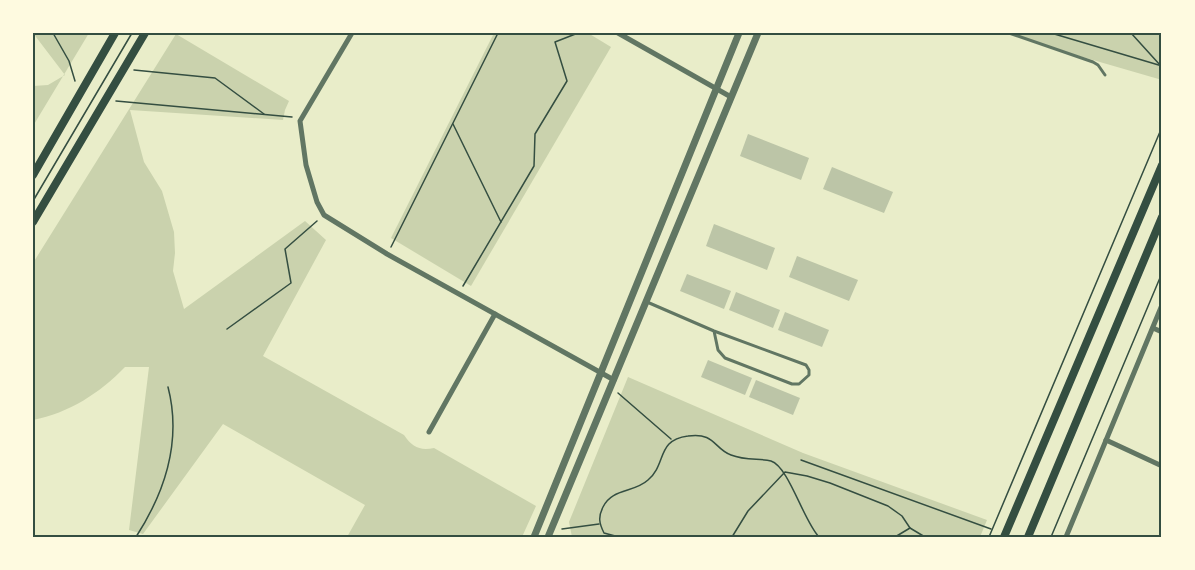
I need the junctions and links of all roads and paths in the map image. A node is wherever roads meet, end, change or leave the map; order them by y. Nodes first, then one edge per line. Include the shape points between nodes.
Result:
1 (53, 33) edge
2 (115, 33) edge
3 (132, 33) edge
4 (145, 33) edge
5 (352, 33) edge
6 (498, 33) edge
7 (578, 33) edge
8 (618, 33) edge
9 (739, 33) edge
10 (758, 33) edge
11 (1009, 33) edge
12 (1051, 33) edge
13 (1131, 33) edge
14 (1161, 66) edge
15 (134, 70) dead end
16 (1105, 75) dead end
17 (77, 84) dead end
18 (716, 88) junction
19 (731, 96) junction
20 (116, 101) dead end
21 (265, 114) junction
22 (291, 116) dead end
23 (452, 122) junction
24 (1162, 127) edge
25 (1162, 165) edge
26 (33, 175) edge
27 (33, 201) edge
28 (324, 214) junction
29 (1162, 217) edge
30 (33, 222) edge
31 (501, 223) junction
32 (387, 254) junction
33 (1162, 273) edge
34 (459, 294) junction
35 (646, 302) junction
36 (1162, 305) edge
37 (495, 315) junction
38 (227, 328) dead end
39 (1153, 328) junction
40 (714, 332) junction
41 (1162, 332) edge
42 (600, 373) junction
43 (613, 383) junction
44 (168, 387) dead end
45 (429, 432) dead end
46 (672, 440) junction
47 (1106, 440) junction
48 (801, 460) dead end
49 (1162, 466) edge
50 (785, 472) junction
51 (600, 524) junction
52 (910, 528) junction
53 (992, 529) junction
54 (550, 533) edge
55 (136, 537) edge
56 (534, 537) edge
57 (619, 537) edge
58 (732, 537) edge
59 (819, 537) edge
60 (895, 537) edge
61 (925, 537) edge
62 (989, 537) edge
63 (1004, 537) edge
64 (1028, 537) edge
65 (1051, 537) edge
66 (1066, 537) edge

1 - 17 path
2 - 26 main road
3 - 27 path
4 - 30 main road
5 - 28 street via 300,121 306,165 316,202
6 - 23 path
7 - 31 path via 555,42 567,81 535,134 534,166
8 - 18 street
9 - 18 street
10 - 19 street
11 - 16 lane via 1093,62
12 - 14 path
13 - 14 path
15 - 21 path via 215,78
18 - 19 street
18 - 42 street
19 - 35 street
20 - 21 path
21 - 22 path
23 - 31 path
23 - 32 path
24 - 53 path
25 - 63 main road
28 - 32 street
28 - 38 path via 285,249 291,283
29 - 64 main road
31 - 34 path
32 - 34 street
33 - 65 path
34 - 37 street
35 - 40 lane
35 - 43 street
36 - 39 street
37 - 42 street
37 - 45 street
39 - 41 street
39 - 47 street
40 - 40 lane via 718,350 725,358 792,384 799,384 809,375 806,365
42 - 43 street
42 - 56 street
43 - 46 path
43 - 54 street
44 - 55 path via 173,435 168,467 159,497
46 - 50 path via 690,435 710,438 728,454 743,460 772,461
46 - 51 path via 648,481 606,500 599,514
47 - 49 street
47 - 66 street
48 - 53 path
50 - 52 path via 830,483 888,506
50 - 58 path via 748,511
50 - 59 path via 807,521
51 - 54 path
51 - 57 path via 604,533
52 - 60 path
52 - 61 path
53 - 62 path

